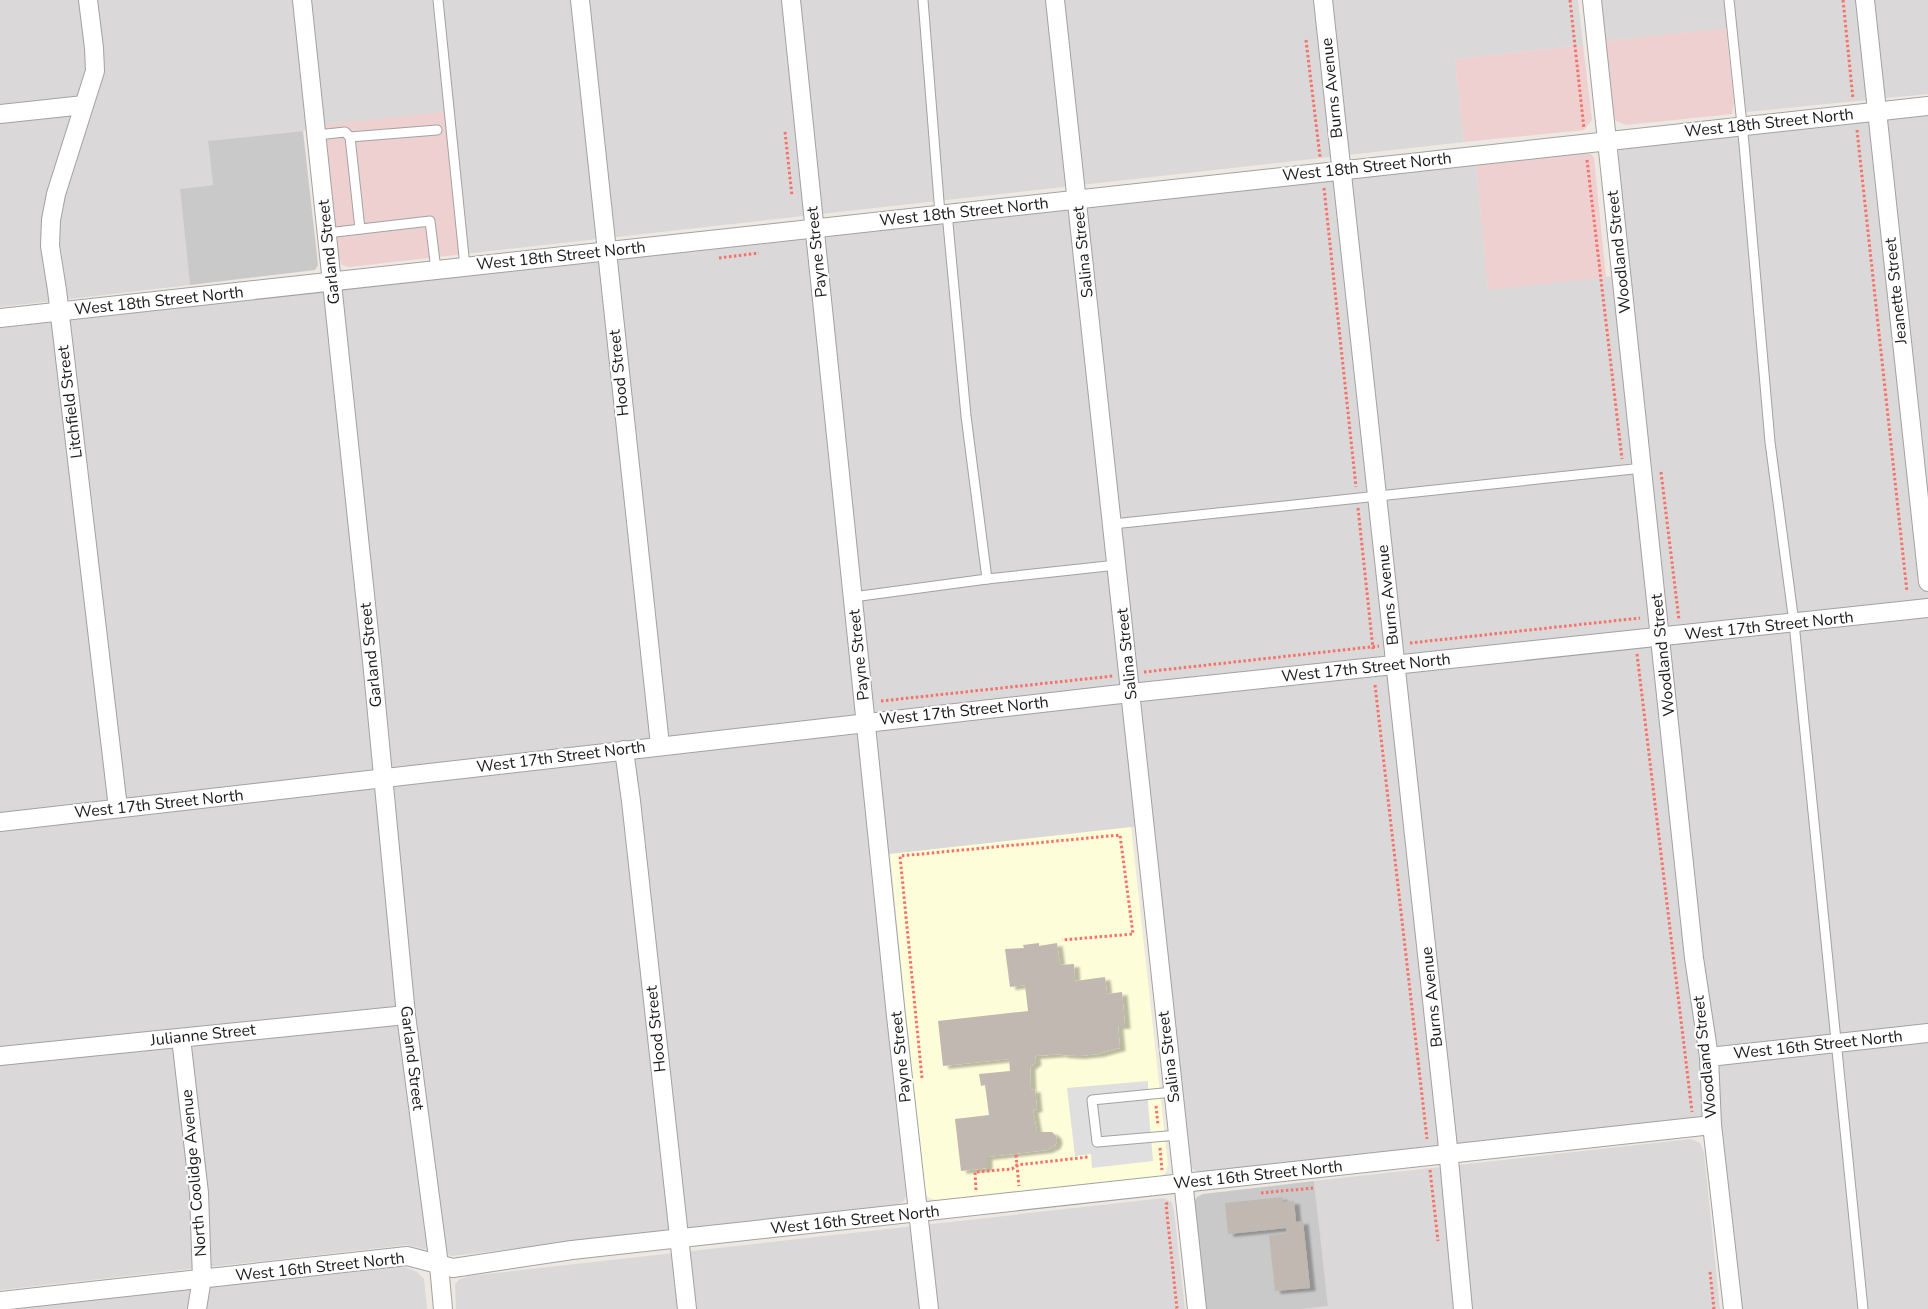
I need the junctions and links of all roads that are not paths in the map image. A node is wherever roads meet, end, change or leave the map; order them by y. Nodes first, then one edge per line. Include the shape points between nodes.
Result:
1 (88, 0) edge
2 (302, 0) edge
3 (438, 0) edge
4 (580, 0) edge
5 (791, 0) edge
6 (923, 0) edge
7 (1055, 0) edge
8 (1323, 0) edge
9 (1592, 0) edge
10 (1729, 0) edge
11 (1864, 0) edge
12 (84, 105) junction
13 (1928, 106) edge
14 (1877, 111) junction
15 (0, 114) edge
16 (1742, 126) junction
17 (437, 130) dead end
18 (317, 135) junction
19 (350, 137) junction
20 (1607, 141) junction
21 (1341, 170) junction
22 (1078, 199) junction
23 (943, 214) junction
24 (815, 228) junction
25 (360, 229) junction
26 (327, 233) junction
27 (606, 252) junction
28 (465, 267) junction
29 (436, 270) junction
30 (332, 282) junction
31 (60, 312) junction
32 (0, 318) edge
33 (1643, 468) junction
34 (1377, 496) junction
35 (1113, 524) junction
36 (1117, 565) junction
37 (986, 579) junction
38 (1928, 582) edge
39 (853, 597) junction
40 (1928, 608) edge
41 (1794, 623) junction
42 (1661, 638) junction
43 (1395, 664) junction
44 (1131, 693) junction
45 (866, 722) junction
46 (660, 745) junction
47 (624, 750) junction
48 (383, 778) junction
49 (118, 808) junction
50 (0, 822) edge
51 (406, 1015) junction
52 (1928, 1033) edge
53 (181, 1038) junction
54 (1836, 1043) junction
55 (0, 1056) edge
56 (1709, 1057) junction
57 (1173, 1092) junction
58 (1712, 1125) junction
59 (1178, 1135) junction
60 (1449, 1154) junction
61 (1184, 1183) junction
62 (918, 1212) junction
63 (679, 1240) junction
64 (440, 1265) junction
65 (202, 1278) junction
66 (69, 1293) junction
67 (0, 1301) edge
68 (60, 1309) edge
69 (197, 1309) edge
70 (443, 1309) edge
71 (687, 1309) edge
72 (929, 1309) edge
73 (1196, 1309) edge
74 (1463, 1309) edge
75 (1733, 1309) edge
76 (1863, 1309) edge

1 - 12 street, Litchfield Street via 95,71
2 - 18 street, Garland Street
3 - 28 lane
4 - 27 street, Hood Street
5 - 24 street, Payne Street
6 - 23 lane
7 - 22 street, Salina Street
8 - 21 street, Burns Avenue
9 - 20 street, Woodland Street
10 - 16 lane
11 - 14 street, Jeanette Street
12 - 15 street
12 - 31 street, Litchfield Street via 51,220 50,246
13 - 14 street, West 18th Street North
14 - 16 street, West 18th Street North
14 - 38 street, Jeanette Street
16 - 20 street, West 18th Street North
16 - 41 lane via 1770,442
17 - 19 lane
18 - 19 lane via 345,132
18 - 26 street, Garland Street
19 - 25 lane
20 - 21 street, West 18th Street North
20 - 33 street, Woodland Street
21 - 22 street, West 18th Street North
21 - 34 street, Burns Avenue
22 - 23 street, West 18th Street North
22 - 35 street, Salina Street
23 - 24 street, West 18th Street North
23 - 37 lane
24 - 27 street, West 18th Street North
24 - 39 street, Payne Street
25 - 26 lane
25 - 29 lane via 430,221
26 - 30 street, Garland Street
27 - 28 street, West 18th Street North
27 - 46 street, Hood Street
28 - 29 street, West 18th Street North
29 - 30 street, West 18th Street North
30 - 31 street, West 18th Street North
30 - 48 street, Garland Street
31 - 32 street, West 18th Street North
31 - 49 street, Litchfield Street
33 - 34 lane
33 - 42 street, Woodland Street
34 - 35 lane
34 - 43 street, Burns Avenue
35 - 36 street, Salina Street
36 - 37 lane
36 - 44 street, Salina Street
37 - 39 lane
39 - 45 street, Payne Street
40 - 41 street, West 17th Street North
41 - 42 street, West 17th Street North
41 - 54 lane
42 - 43 street, West 17th Street North
42 - 56 street, Woodland Street via 1694,958
43 - 44 street, West 17th Street North
43 - 60 street, Burns Avenue
44 - 45 street, West 17th Street North
44 - 57 street, Salina Street
45 - 46 street, West 17th Street North
45 - 62 street, Payne Street
46 - 47 street, West 17th Street North
47 - 48 street, West 17th Street North
47 - 63 street, Hood Street
48 - 49 street, West 17th Street North
48 - 51 street, Garland Street
49 - 50 street, West 17th Street North
51 - 53 street, Julianne Street
51 - 64 street, Garland Street
52 - 54 street, West 16th Street North
53 - 55 street, Julianne Street
53 - 65 street, North Coolidge Avenue via 198,1193
54 - 56 street, West 16th Street North
54 - 76 lane
56 - 58 street, Woodland Street
57 - 59 street, Salina Street
57 - 59 lane via 1092,1100 1097,1142
58 - 60 street, West 16th Street North
58 - 75 street, Woodland Street
59 - 61 street, Salina Street
60 - 61 street, West 16th Street North
60 - 74 street, Burns Avenue
61 - 62 street, West 16th Street North
61 - 73 street, Salina Street
62 - 63 street, West 16th Street North
62 - 72 street, Payne Street
63 - 64 street, West 16th Street North via 572,1250 453,1268
63 - 71 street, Hood Street
64 - 65 street, West 16th Street North via 406,1256
64 - 70 street, Garland Street
65 - 66 street, West 16th Street North
65 - 69 street, North Coolidge Avenue
66 - 67 street, West 16th Street North
66 - 68 street

